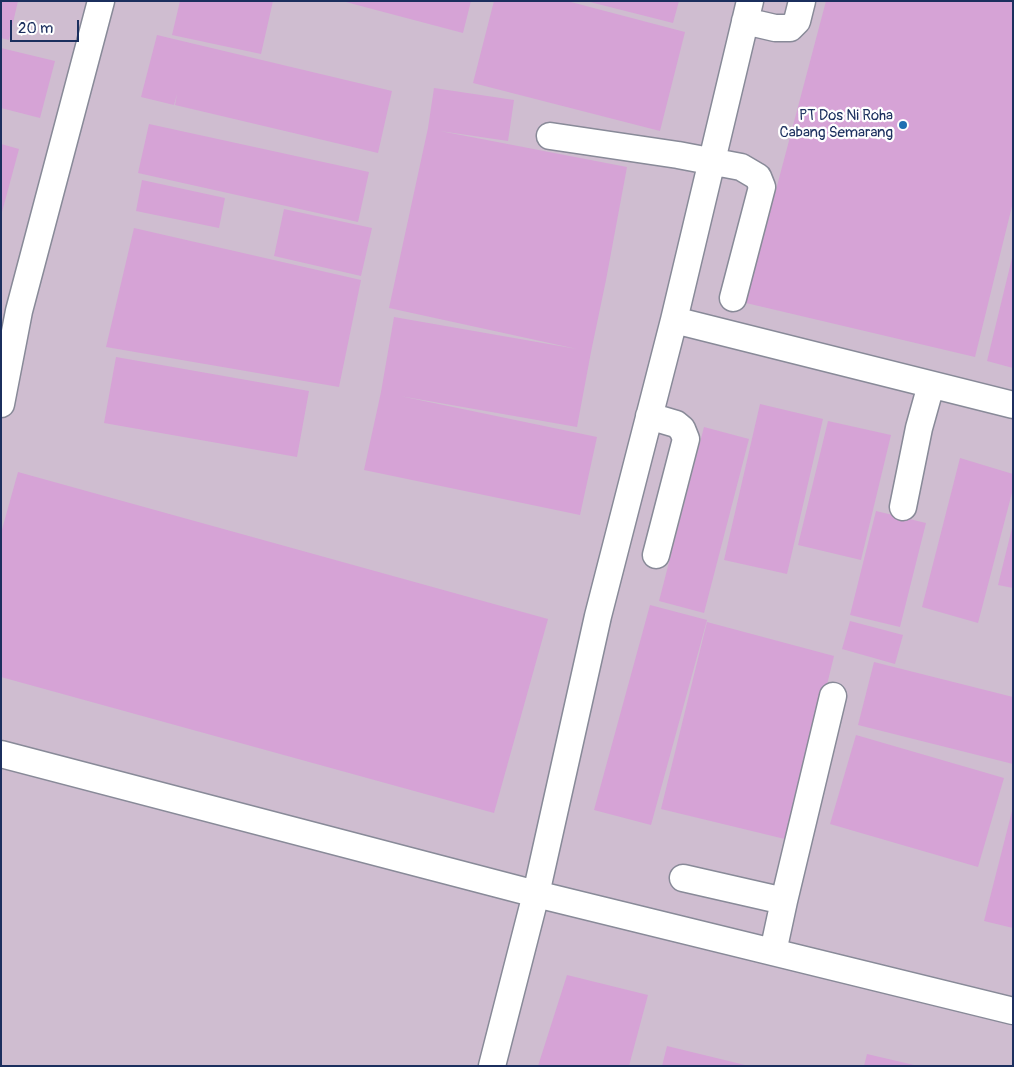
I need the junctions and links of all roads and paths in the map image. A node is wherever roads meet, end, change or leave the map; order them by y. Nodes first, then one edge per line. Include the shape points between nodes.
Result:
1 (101, 1) edge
2 (802, 1) edge
3 (748, 11) edge
4 (550, 136) dead end
5 (711, 161) junction
6 (734, 298) dead end
7 (674, 320) junction
8 (931, 385) junction
9 (1, 404) edge
10 (1013, 405) edge
11 (649, 416) junction
12 (903, 507) dead end
13 (656, 555) dead end
14 (833, 696) dead end
15 (1, 754) edge
16 (683, 878) dead end
17 (536, 894) junction
18 (784, 901) junction
19 (773, 952) junction
20 (1013, 1011) edge
21 (492, 1066) edge

1 - 9 lane via 19,311
2 - 3 lane via 797,21 790,28 775,28
3 - 5 lane
4 - 5 lane
5 - 6 lane via 741,167 758,177 762,187
5 - 7 lane
7 - 8 lane
7 - 11 lane
8 - 10 lane
8 - 12 lane
11 - 13 lane via 676,424 686,439
11 - 17 lane via 598,616
14 - 18 lane
15 - 17 lane
16 - 18 lane
17 - 19 lane
17 - 21 lane
18 - 19 lane
19 - 20 lane

